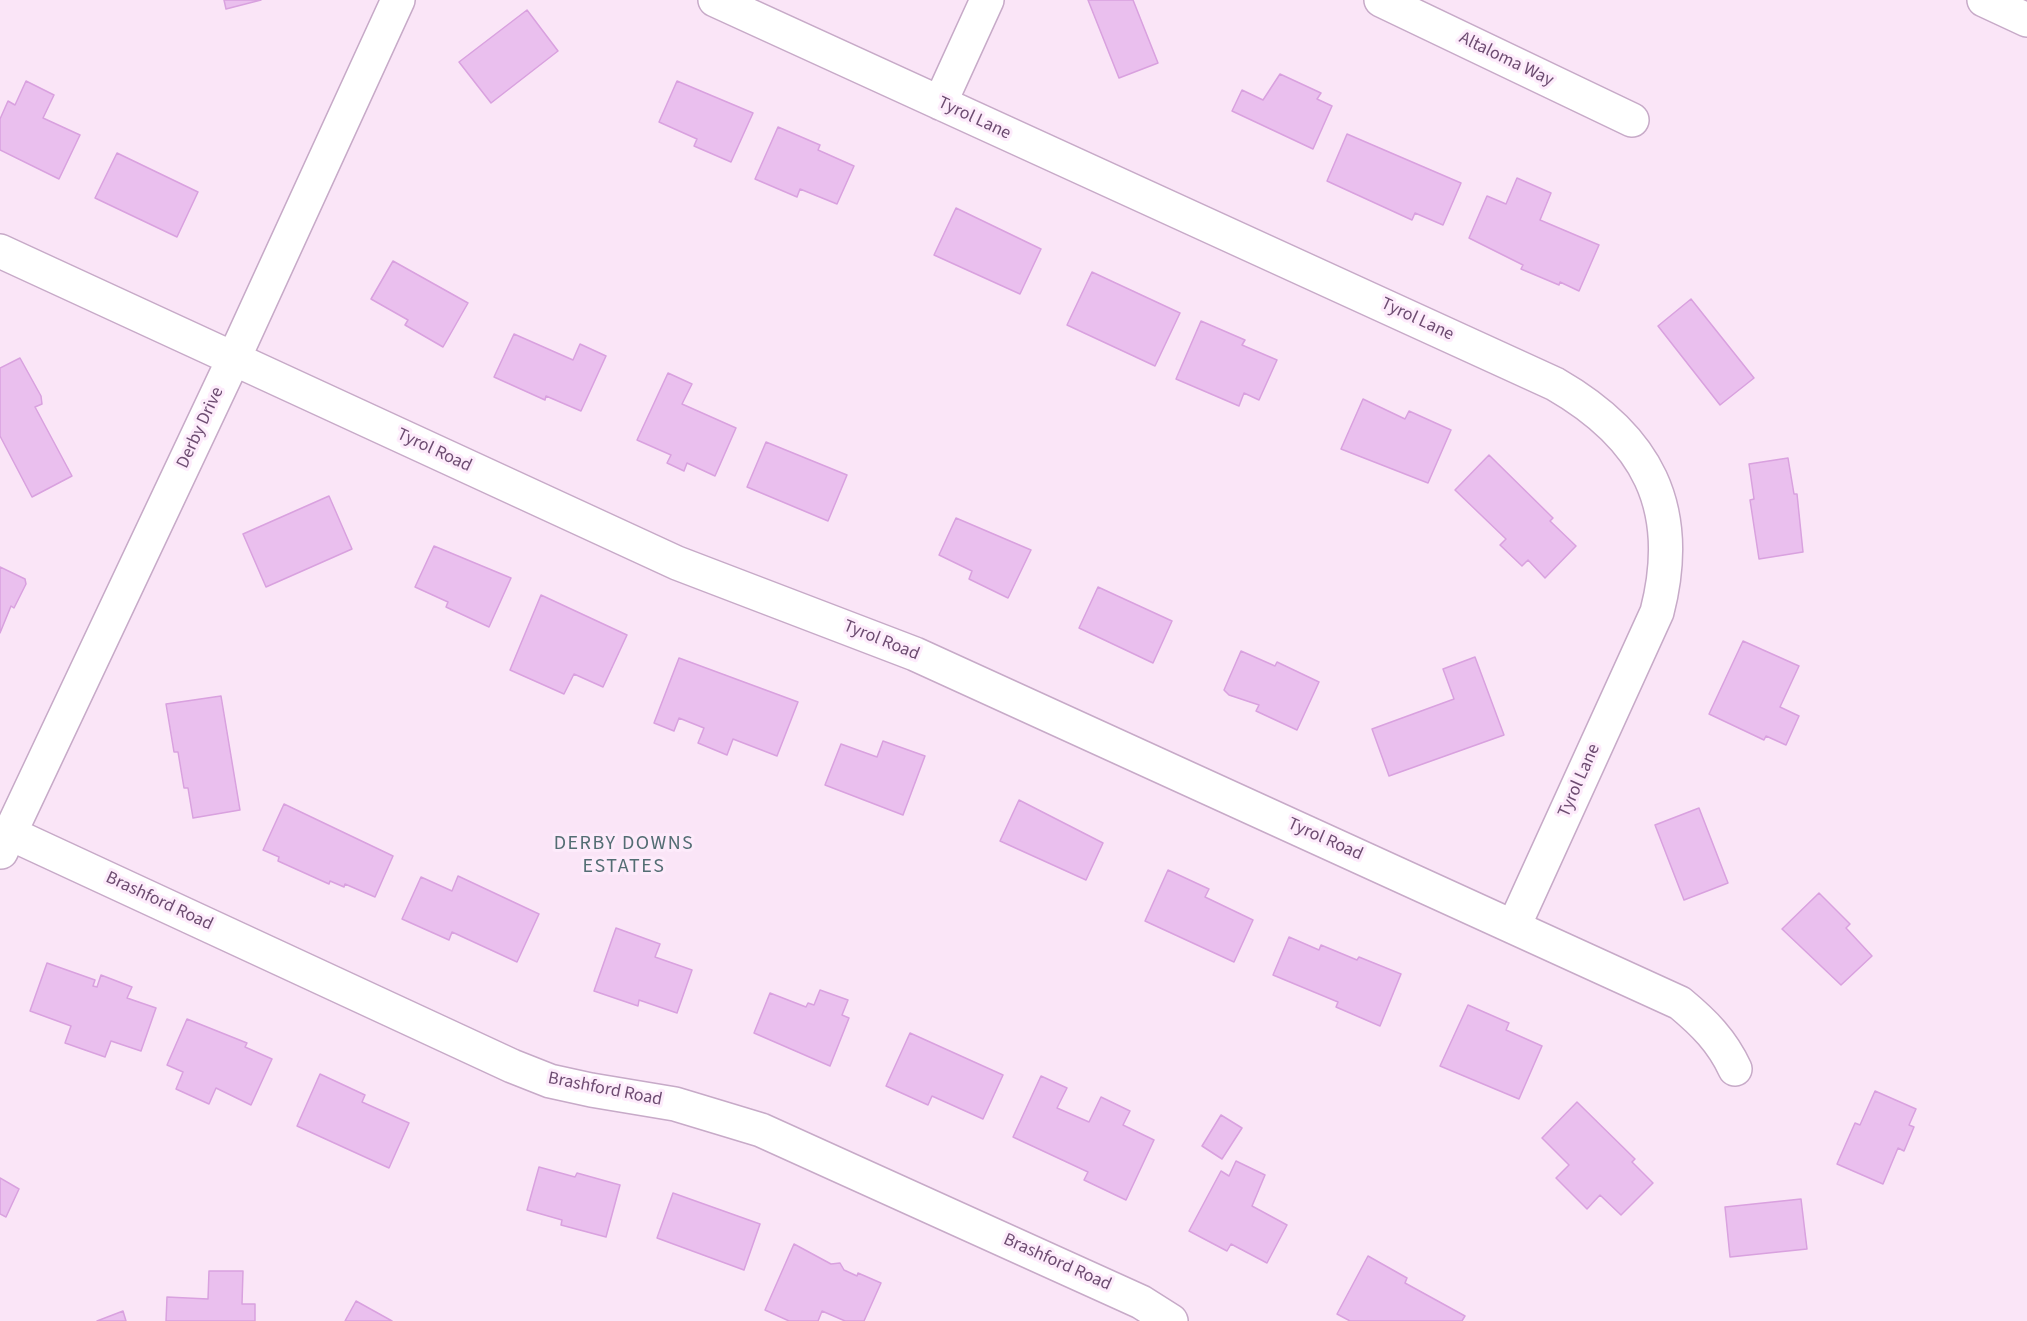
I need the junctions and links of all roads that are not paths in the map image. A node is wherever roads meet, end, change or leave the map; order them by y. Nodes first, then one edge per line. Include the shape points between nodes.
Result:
1 (398, 0) edge
2 (715, 0) edge
3 (987, 0) edge
4 (1381, 0) edge
5 (1984, 0) edge
6 (2027, 20) edge
7 (940, 103) junction
8 (1632, 120) dead end
9 (0, 251) edge
10 (234, 358) junction
11 (5, 843) edge
12 (1514, 926) junction
13 (1736, 1069) dead end
14 (1171, 1321) edge

1 - 10 street, Derby Drive
2 - 7 street, Tyrol Lane
3 - 7 street
4 - 8 street, Altaloma Way
5 - 6 street
7 - 12 street, Tyrol Lane via 1555,384 1585,401 1631,444 1651,480 1666,526 1664,584 1657,612
9 - 10 street, Tyrol Road
10 - 11 street, Derby Drive
10 - 12 street, Tyrol Road via 677,563 915,654
11 - 14 street, Brashford Road via 550,1081 675,1104 761,1130 1141,1302
12 - 13 street, Tyrol Road via 1680,1003 1708,1026

